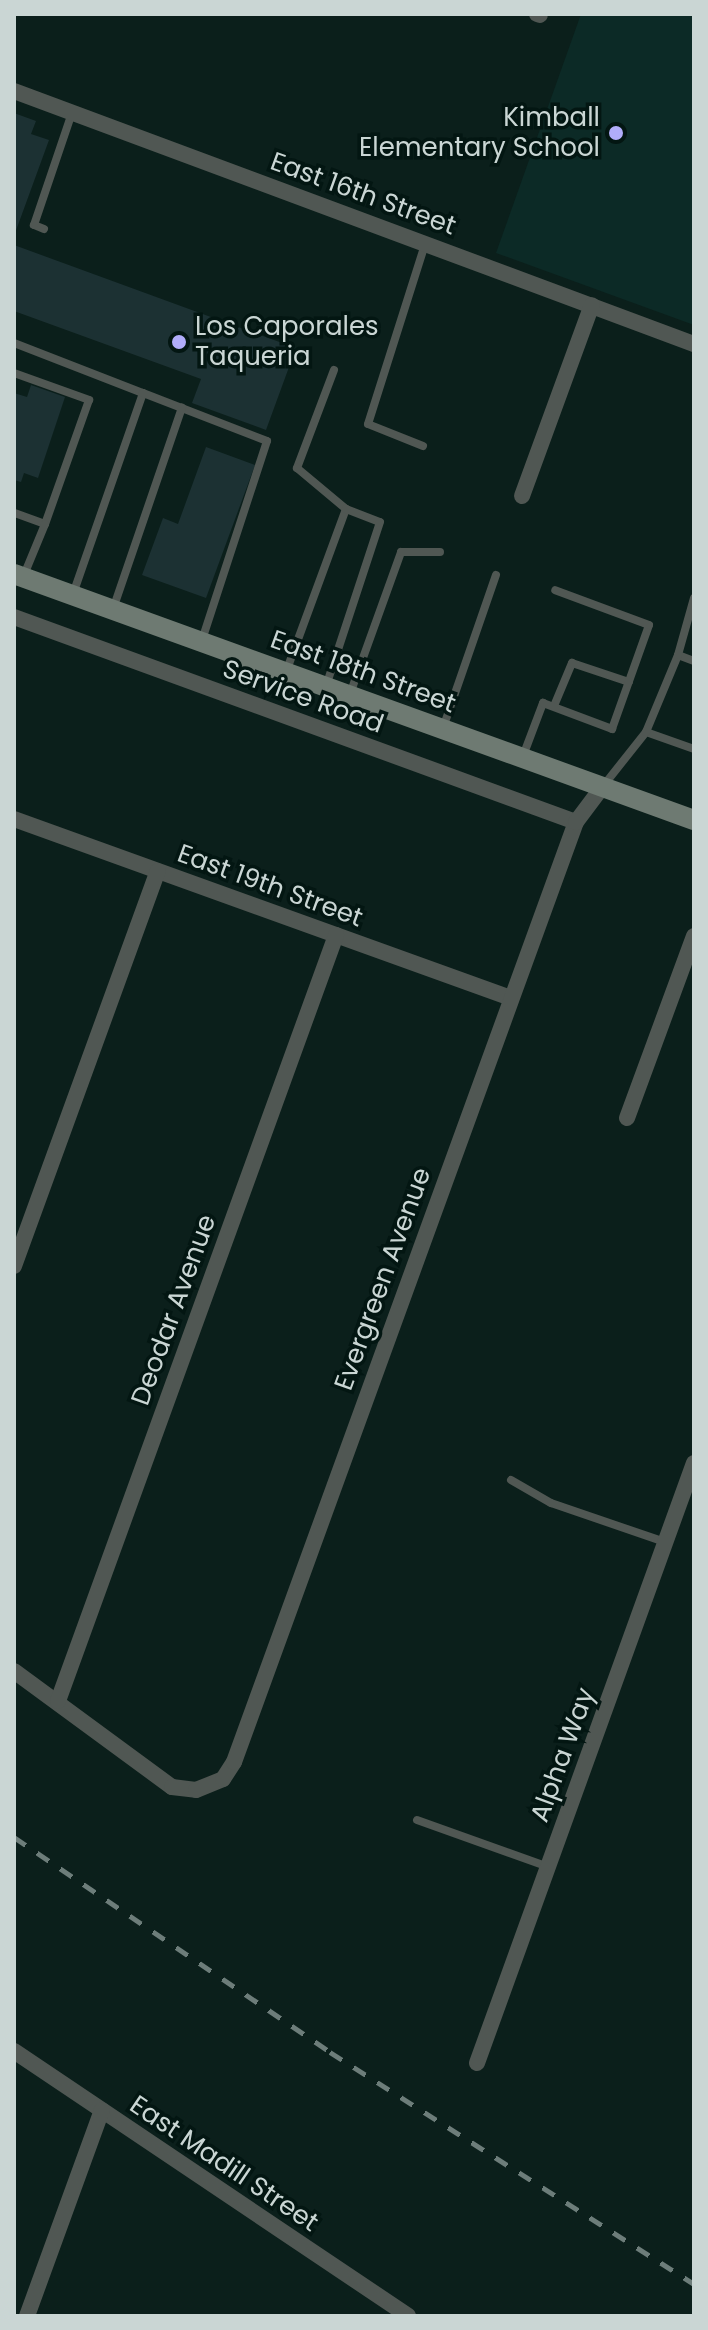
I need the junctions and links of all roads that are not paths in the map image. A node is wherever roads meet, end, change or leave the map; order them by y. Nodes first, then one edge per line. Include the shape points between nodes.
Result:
1 (14, 91) edge
2 (72, 113) junction
3 (44, 229) dead end
4 (425, 243) junction
5 (592, 305) junction
6 (14, 343) edge
7 (694, 344) edge
8 (334, 370) dead end
9 (14, 373) edge
10 (143, 393) junction
11 (182, 408) junction
12 (423, 446) dead end
13 (522, 496) dead end
14 (346, 509) junction
15 (14, 513) edge
16 (45, 524) junction
17 (440, 552) dead end
18 (496, 575) dead end
19 (19, 576) edge
20 (555, 590) dead end
21 (73, 595) junction
22 (694, 598) edge
23 (112, 609) junction
24 (14, 617) edge
25 (201, 641) junction
26 (678, 655) junction
27 (694, 661) edge
28 (286, 672) junction
29 (629, 682) junction
30 (326, 686) junction
31 (349, 695) junction
32 (554, 706) junction
33 (443, 728) junction
34 (646, 732) junction
35 (694, 749) edge
36 (523, 757) junction
37 (603, 786) junction
38 (14, 819) edge
39 (694, 820) edge
40 (576, 822) junction
41 (158, 871) junction
42 (336, 935) junction
43 (694, 936) edge
44 (511, 998) junction
45 (627, 1118) dead end
46 (14, 1266) edge
47 (694, 1463) edge
48 (511, 1480) dead end
49 (665, 1542) junction
50 (14, 1671) edge
51 (58, 1701) junction
52 (417, 1820) dead end
53 (548, 1867) junction
54 (14, 2051) edge
55 (477, 2063) dead end
56 (102, 2110) junction
57 (27, 2316) edge
58 (408, 2316) edge

1 - 2 street, East 16th Street
2 - 3 lane via 34,225
2 - 4 street, East 16th Street
4 - 5 street, East 16th Street
4 - 12 lane via 368,424
5 - 7 street, East 16th Street
5 - 13 street
6 - 10 lane
8 - 14 lane via 297,468
9 - 16 lane via 89,400
10 - 11 lane
10 - 21 lane
11 - 23 lane
11 - 25 lane via 267,441
14 - 28 lane
14 - 30 lane via 380,522
15 - 16 lane
16 - 19 lane
17 - 31 lane via 401,552
18 - 33 lane
19 - 21 main road, East 18th Street
20 - 29 lane via 649,625
21 - 23 main road, East 18th Street
22 - 26 lane
23 - 25 main road, East 18th Street
24 - 40 street, Service Road
25 - 28 main road, East 18th Street
26 - 27 lane
26 - 34 lane
28 - 30 main road, East 18th Street
29 - 32 lane via 572,663
29 - 32 lane via 612,729
30 - 31 main road, East 18th Street
31 - 33 main road, East 18th Street
32 - 36 lane via 543,703
33 - 36 main road, East 18th Street
34 - 35 lane
34 - 37 lane
36 - 37 main road, East 18th Street
37 - 39 main road, East 18th Street
37 - 40 street, Evergreen Avenue
38 - 41 street, East 19th Street
40 - 44 street, Evergreen Avenue
41 - 42 street, East 19th Street
41 - 46 street
42 - 44 street, East 19th Street
42 - 51 street, Deodar Avenue
43 - 45 street
44 - 51 street, Evergreen Avenue via 234,1762 210,1788 172,1787
47 - 49 street, Alpha Way
48 - 49 lane via 551,1503
49 - 53 street, Alpha Way
50 - 51 street
52 - 53 lane
53 - 55 street, Alpha Way
54 - 56 street, East Madill Street
56 - 57 street
56 - 58 street, East Madill Street

